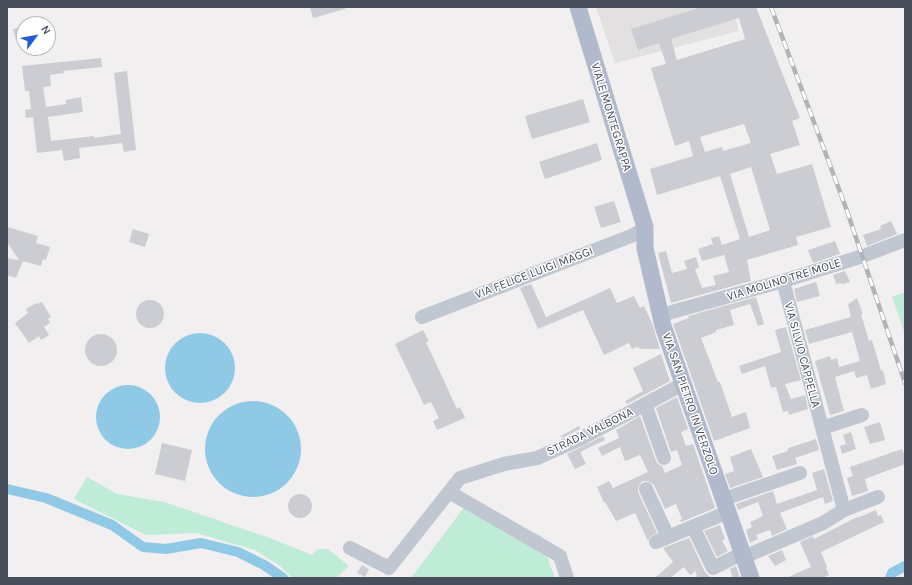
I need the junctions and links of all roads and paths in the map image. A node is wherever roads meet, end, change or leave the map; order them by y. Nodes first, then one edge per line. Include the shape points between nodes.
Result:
1 (578, 7) edge
2 (645, 227) junction
3 (905, 240) edge
4 (782, 281) junction
5 (661, 315) junction
6 (422, 317) dead end
7 (683, 384) junction
8 (645, 404) junction
9 (862, 415) dead end
10 (822, 428) junction
11 (664, 458) dead end
12 (800, 473) dead end
13 (646, 489) dead end
14 (449, 492) junction
15 (878, 497) dead end
16 (726, 506) junction
17 (844, 510) junction
18 (693, 527) junction
19 (350, 548) dead end
20 (744, 555) junction
21 (567, 578) edge
22 (751, 578) edge

1 - 2 main road, VIALE MONTEGRAPPA
2 - 5 main road, VIA SAN PIETRO IN VERZOLO via 645,248
2 - 6 street, VIA FELICE LUIGI MAGGI via 631,236
3 - 4 street, VIA MOLINO TRE MOLE
4 - 5 street, VIA MOLINO TRE MOLE
4 - 10 street, VIA SILVIO CAPPELLA
5 - 7 main road, VIA SAN PIETRO IN VERZOLO
7 - 8 street, STRADA VALBONA
7 - 16 main road, VIA SAN PIETRO IN VERZOLO
8 - 11 street
8 - 14 street, STRADA VALBONA via 580,439 537,458 504,464 460,478
9 - 10 street
10 - 17 street, VIA SILVIO CAPPELLA
12 - 16 street
13 - 18 street via 662,540
14 - 19 street, STRADA VALBONA via 389,568
14 - 21 street via 560,556
15 - 17 street
16 - 18 street
16 - 20 main road, VIA SAN PIETRO IN VERZOLO
17 - 20 street via 823,523
18 - 20 street via 713,568
20 - 22 main road, VIA SAN PIETRO IN VERZOLO

